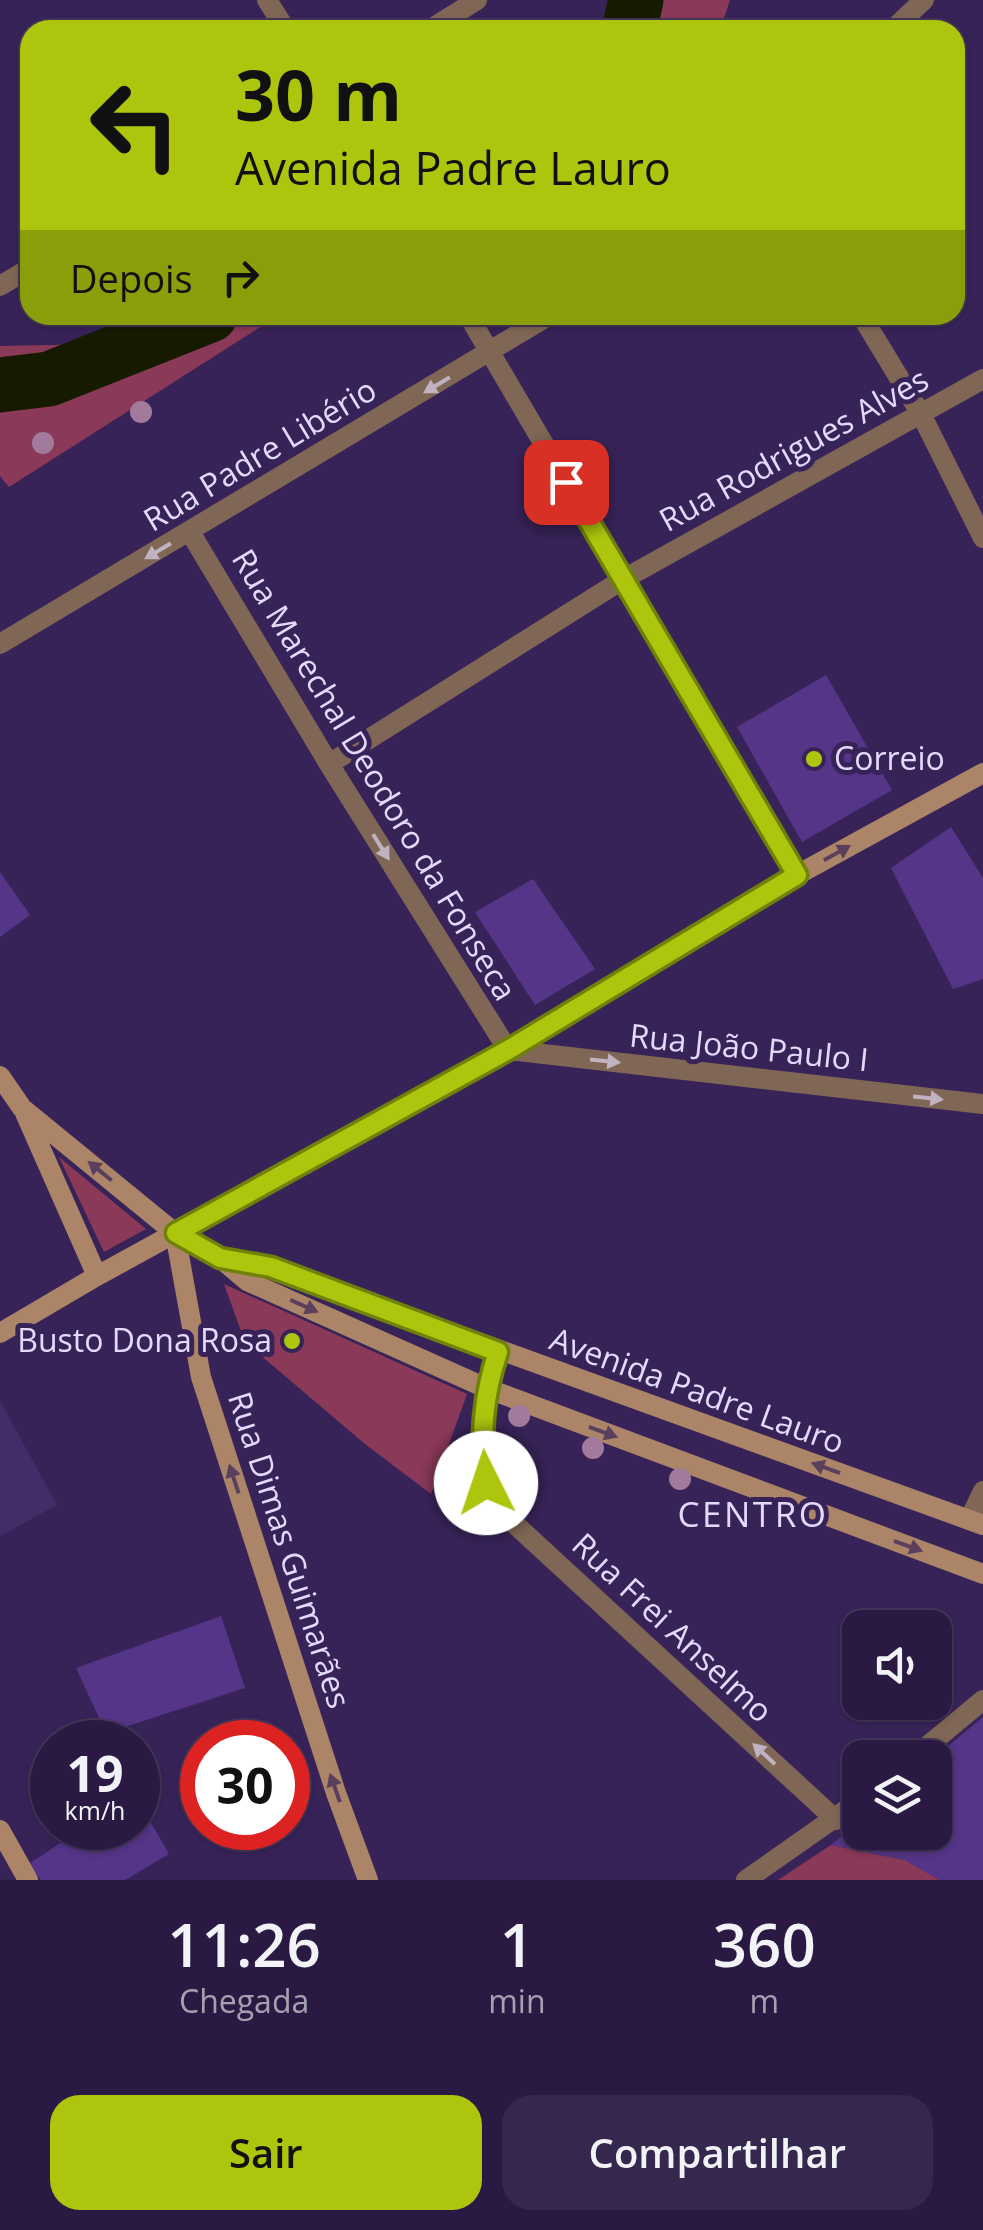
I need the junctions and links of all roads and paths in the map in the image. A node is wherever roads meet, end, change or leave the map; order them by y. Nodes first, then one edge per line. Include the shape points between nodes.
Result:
1 (478, 0) edge
2 (924, 0) edge
3 (445, 20) edge
4 (903, 20) edge
5 (474, 325) edge
6 (534, 325) edge
7 (866, 325) edge
8 (492, 352) junction
9 (983, 378) edge
10 (920, 414) junction
11 (190, 532) junction
12 (983, 538) edge
13 (622, 580) junction
14 (0, 644) edge
15 (330, 764) junction
16 (983, 773) edge
17 (797, 875) junction
18 (508, 1050) junction
19 (0, 1076) edge
20 (983, 1104) edge
21 (22, 1108) junction
22 (176, 1233) junction
23 (220, 1258) junction
24 (97, 1276) junction
25 (0, 1334) edge
26 (498, 1352) junction
27 (486, 1388) junction
28 (983, 1491) edge
29 (976, 1522) edge
30 (983, 1574) edge
31 (983, 1700) edge
32 (935, 1740) edge
33 (842, 1815) edge
34 (836, 1820) junction
35 (0, 1830) edge
36 (28, 1880) edge
37 (368, 1880) edge
38 (746, 1880) edge

1 - 3 street
2 - 4 street
5 - 8 street
6 - 8 street, Rua Padre Libério
7 - 10 street
8 -> 11 street, Rua Padre Libério
8 - 13 street
9 - 10 street, Rua Rodrigues Alves
10 - 12 street
10 - 13 street, Rua Rodrigues Alves
11 -> 14 street, Rua Padre Libério
11 - 15 street, Rua Marechal Deodoro da Fonseca
13 - 15 street, Rua Rodrigues Alves
13 - 17 street
15 -> 18 street, Rua Marechal Deodoro da Fonseca
17 -> 16 street
17 - 18 street
18 -> 20 street, Rua João Paulo I
18 - 22 street
19 - 21 street
22 -> 21 street, Avenida Padre Lauro
21 - 24 street
22 - 23 street, Avenida Padre Lauro
22 - 24 street
37 -> 22 street, Rua Dimas Guimarães via 201,1377
23 - 26 street, Avenida Padre Lauro via 271,1267
23 -> 27 street, Avenida Padre Lauro via 247,1280
24 - 25 street
26 - 27 street, Rua Frei Anselmo
29 -> 26 street, Avenida Padre Lauro
27 -> 30 street, Avenida Padre Lauro
34 -> 27 street, Rua Frei Anselmo via 506,1516 486,1483
28 - 29 street
31 - 32 street
33 - 34 street
34 - 38 street
35 - 36 street

